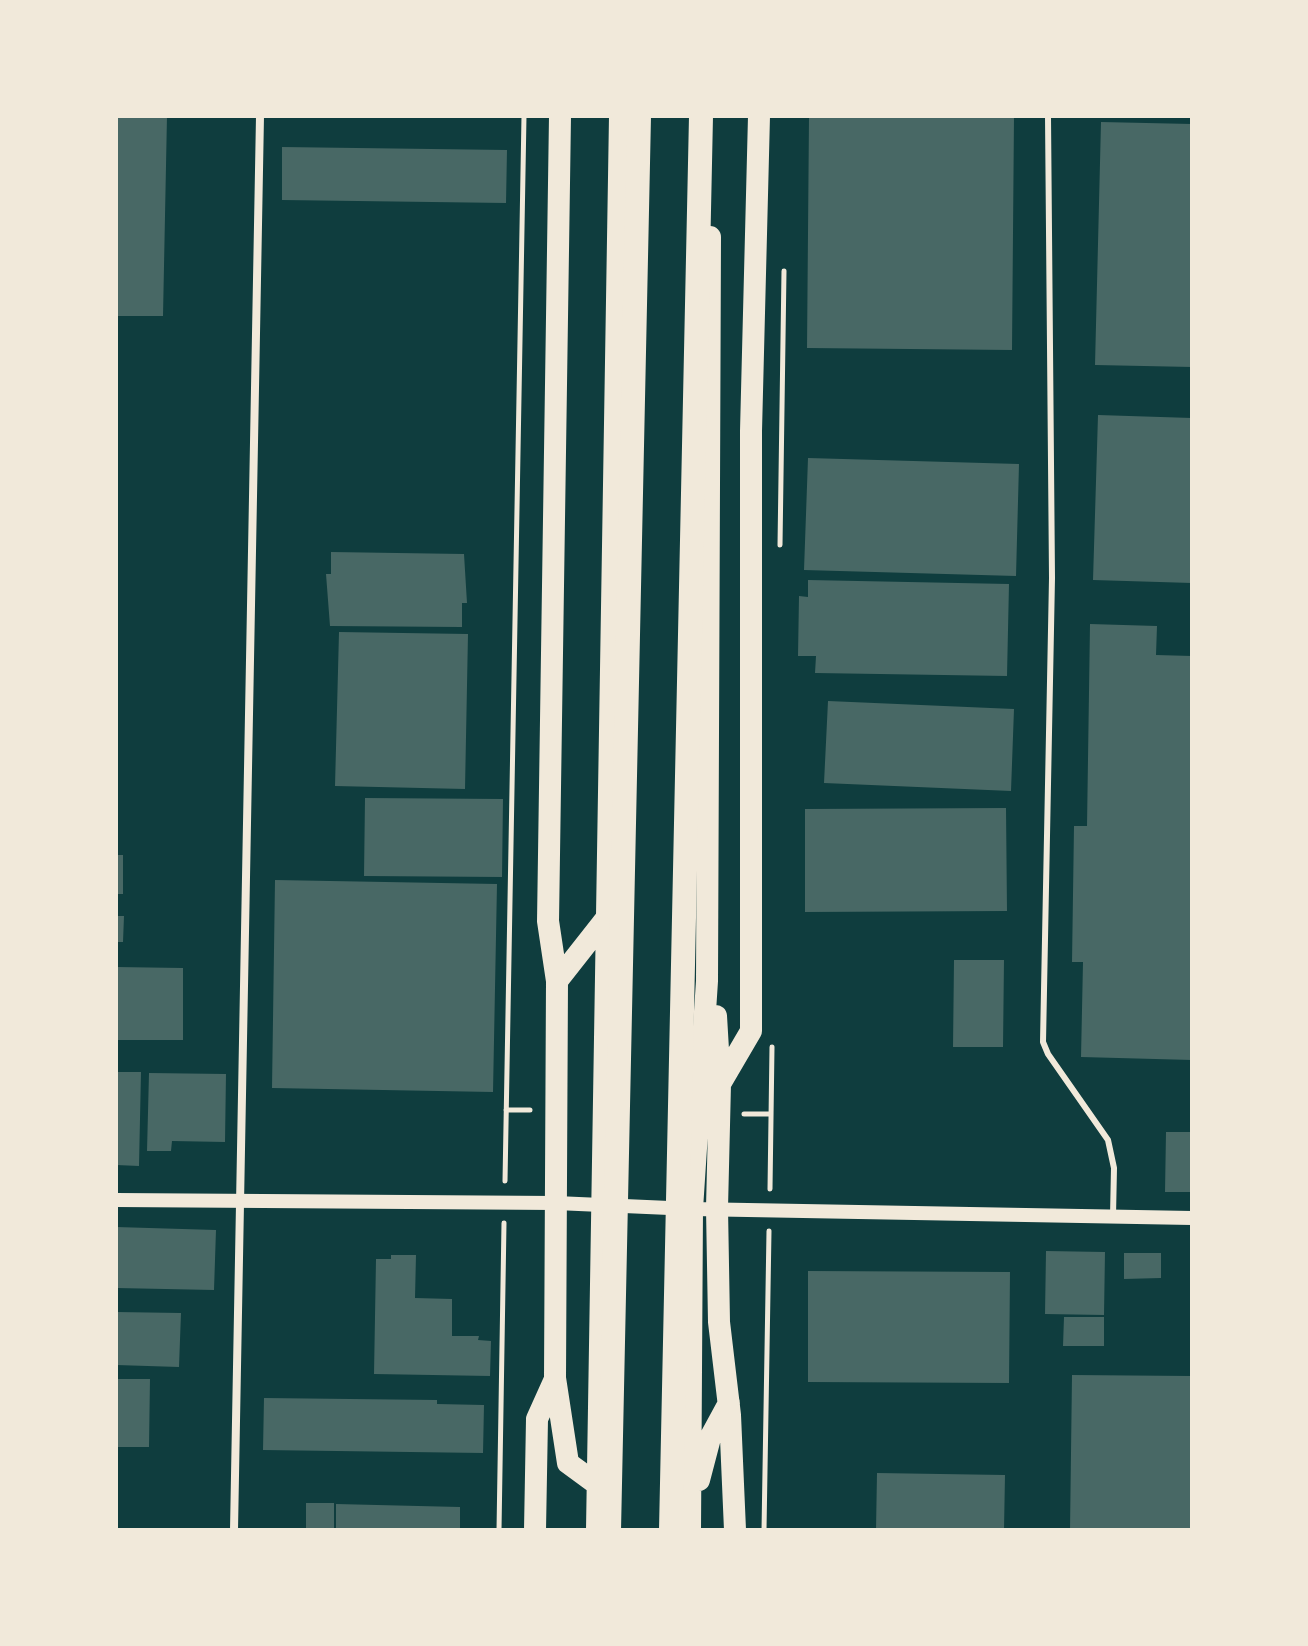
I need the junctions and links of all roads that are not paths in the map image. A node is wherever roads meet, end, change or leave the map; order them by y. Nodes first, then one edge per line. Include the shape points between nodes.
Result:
1 (260, 116) edge
2 (560, 116) edge
3 (620, 116) edge
4 (639, 116) edge
5 (701, 116) edge
6 (711, 116) edge
7 (759, 116) edge
8 (1048, 116) edge
9 (605, 920) junction
10 (557, 981) junction
11 (707, 981) junction
12 (720, 1084) junction
13 (116, 1200) edge
14 (239, 1203) junction
15 (556, 1203) junction
16 (601, 1206) junction
17 (717, 1208) junction
18 (692, 1209) junction
19 (1113, 1216) junction
20 (1192, 1218) edge
21 (555, 1378) junction
22 (729, 1403) junction
23 (598, 1485) junction
24 (684, 1526) edge
25 (234, 1530) edge
26 (535, 1530) edge
27 (597, 1530) edge
28 (609, 1530) edge
29 (735, 1530) edge

1 - 14 street
2 - 10 highway via 548,921
3 - 9 highway
4 - 28 highway
5 - 24 highway
6 - 11 highway
7 - 12 highway via 751,431 751,1031
8 - 19 lane via 1052,578 1043,1042 1108,1140 1114,1168
9 - 10 highway
9 - 16 highway
10 - 15 highway
11 - 12 highway via 715,1000
11 - 18 highway
12 - 17 highway
13 - 14 street
14 - 15 street
14 - 25 street
15 - 16 street
15 - 21 highway
16 - 18 street
16 - 23 highway
17 - 18 street
17 - 19 street
17 - 22 highway via 719,1322
18 - 24 highway
19 - 20 street
21 - 23 highway via 568,1463
21 - 26 highway via 537,1419
22 - 24 highway via 710,1438
22 - 29 highway
23 - 27 highway

